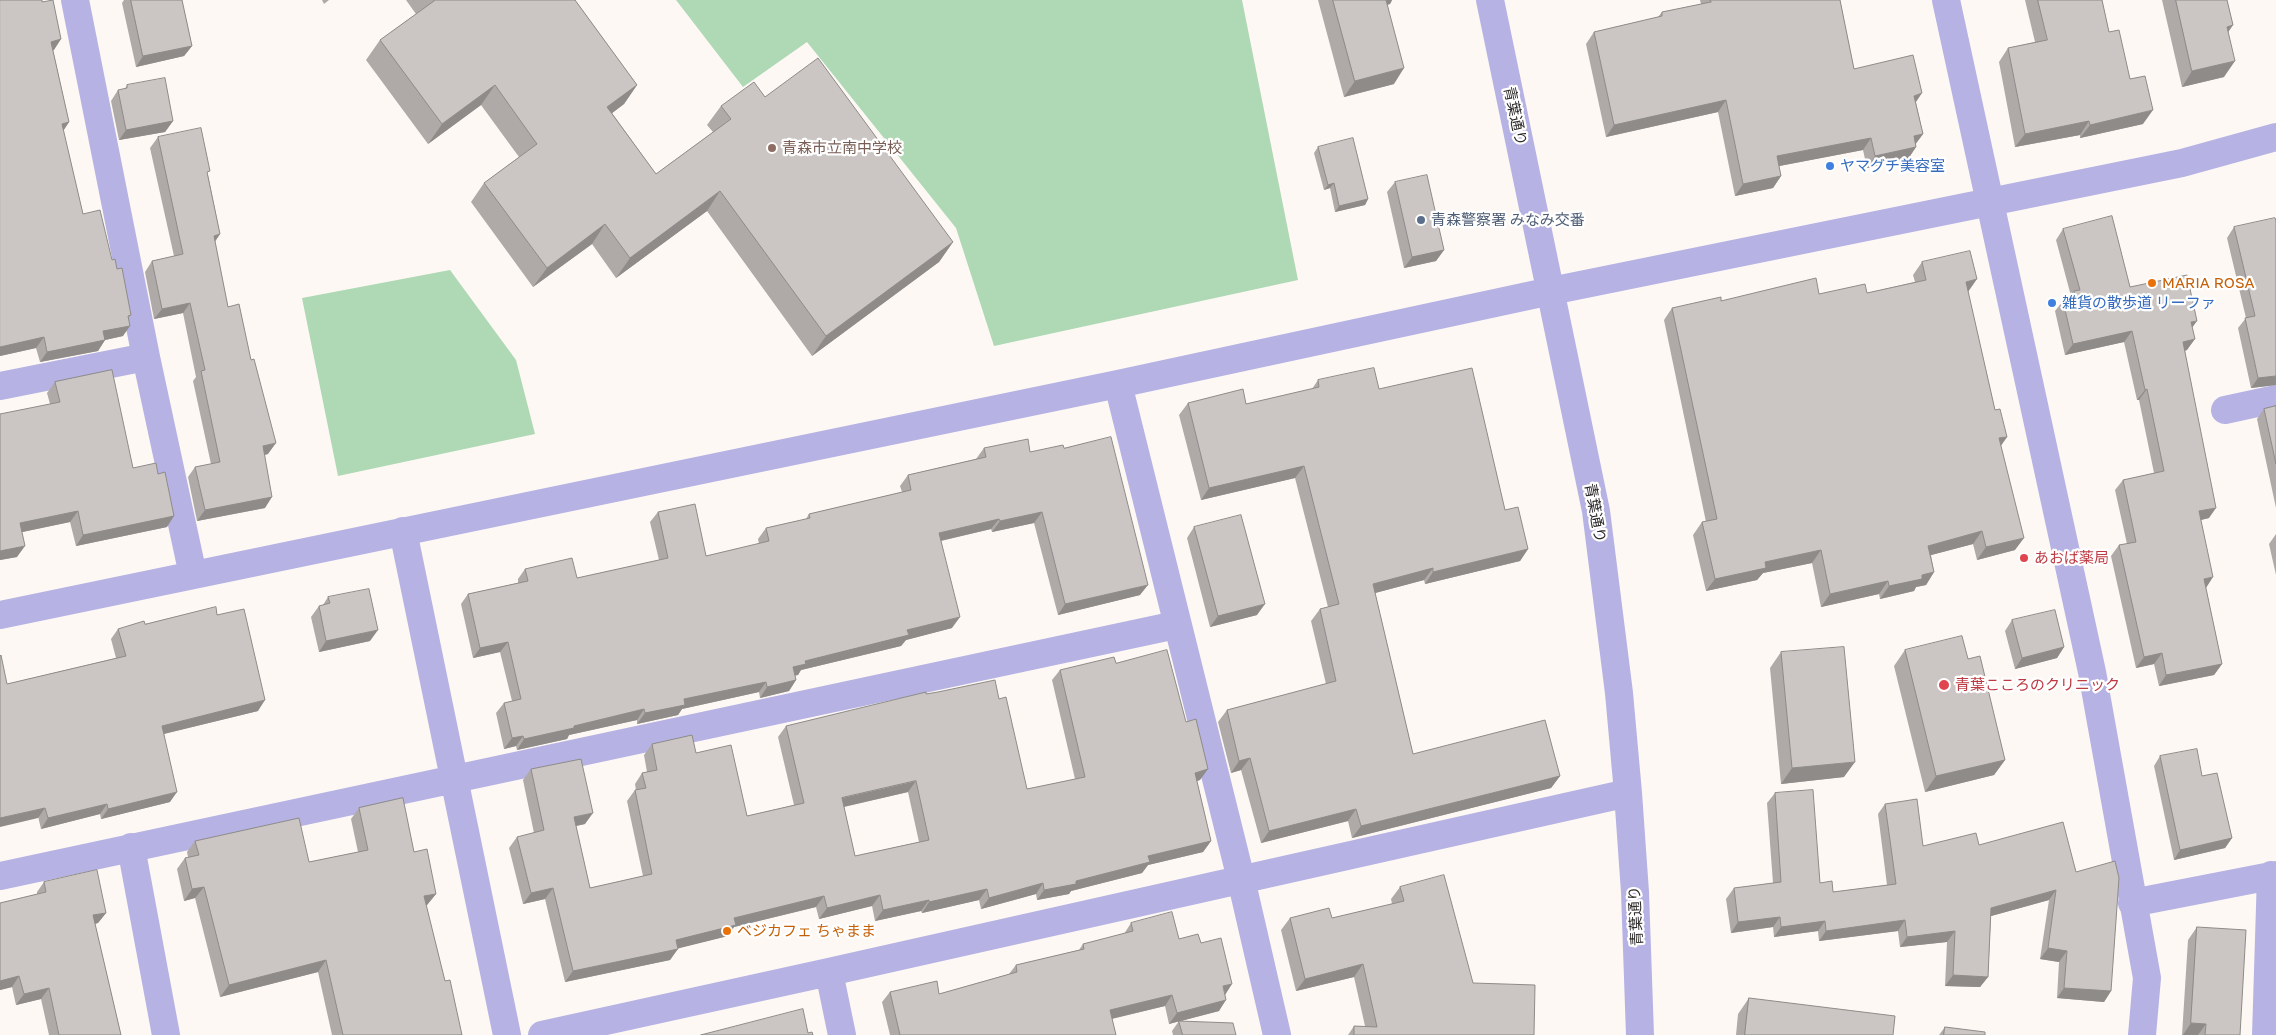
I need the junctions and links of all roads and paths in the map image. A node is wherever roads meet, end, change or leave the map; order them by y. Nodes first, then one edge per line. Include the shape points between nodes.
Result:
1 (75, 0) edge
2 (1490, 0) edge
3 (1946, 0) edge
4 (2276, 137) edge
5 (1988, 203) junction
6 (1551, 291) junction
7 (146, 358) junction
8 (1118, 384) junction
9 (0, 386) edge
10 (2276, 399) edge
11 (2225, 410) dead end
12 (403, 532) junction
13 (193, 575) junction
14 (0, 615) edge
15 (1176, 625) junction
16 (452, 778) junction
17 (1628, 793) junction
18 (131, 847) junction
19 (2273, 875) edge
20 (0, 876) edge
21 (1241, 879) junction
22 (2132, 903) junction
23 (829, 972) junction
24 (166, 1035) edge
25 (507, 1035) edge
26 (542, 1035) edge
27 (842, 1035) edge
28 (1277, 1035) edge
29 (1640, 1035) edge
30 (2142, 1035) edge
31 (2266, 1035) edge

1 - 7 street
2 - 6 street, 青葉通り
3 - 5 street
4 - 5 street via 2182,163
5 - 6 street
5 - 22 street via 2092,672
6 - 8 street
6 - 17 street, 青葉通り via 1596,511
7 - 9 street
7 - 13 street
8 - 12 street
8 - 15 street
10 - 11 street
12 - 13 street
12 - 16 street
13 - 14 street
15 - 16 street
15 - 21 street
16 - 18 street
16 - 25 street
17 - 21 street
17 - 29 street, 青葉通り via 1636,902
18 - 20 street
18 - 24 street
19 - 22 street
19 - 31 street
21 - 23 street
21 - 28 street
22 - 30 street via 2147,978
23 - 26 street
23 - 27 street

